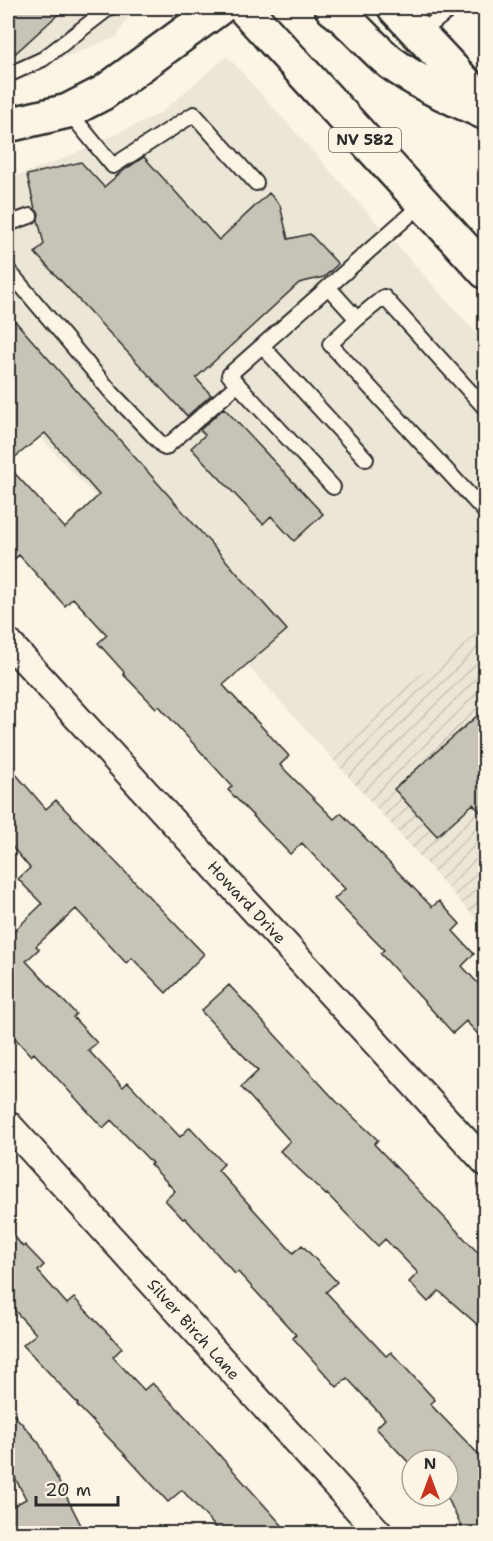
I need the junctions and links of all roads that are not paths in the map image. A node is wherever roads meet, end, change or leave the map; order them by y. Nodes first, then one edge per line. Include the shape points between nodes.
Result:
1 (109, 8) edge
2 (219, 8) edge
3 (244, 8) edge
4 (332, 8) edge
5 (394, 8) edge
6 (452, 8) edge
7 (420, 34) junction
8 (8, 75) edge
9 (486, 105) edge
10 (68, 111) junction
11 (486, 113) edge
12 (8, 125) edge
13 (256, 183) dead end
14 (423, 203) junction
15 (30, 216) dead end
16 (8, 224) edge
17 (8, 270) edge
18 (486, 272) edge
19 (328, 287) junction
20 (357, 320) junction
21 (262, 346) junction
22 (238, 384) junction
23 (486, 410) edge
24 (366, 459) dead end
25 (333, 487) dead end
26 (486, 513) edge
27 (8, 642) edge
28 (8, 1124) edge
29 (486, 1163) edge
30 (380, 1533) edge

1 - 8 lane via 43,59
2 - 10 main road via 103,93
3 - 14 main road, NV 582
4 - 11 main road via 390,61 421,82
5 - 7 main road
6 - 7 lane
7 - 9 main road
10 - 12 main road
10 - 13 lane via 113,166 194,114
14 - 18 main road, NV 582
14 - 19 lane
15 - 16 lane
17 - 22 lane via 112,393 165,448
19 - 20 lane
19 - 21 lane
20 - 23 lane via 384,297
20 - 26 lane via 330,344
21 - 22 lane via 229,375
21 - 24 lane
22 - 25 lane
27 - 29 street, Howard Drive
28 - 30 street, Silver Birch Lane

